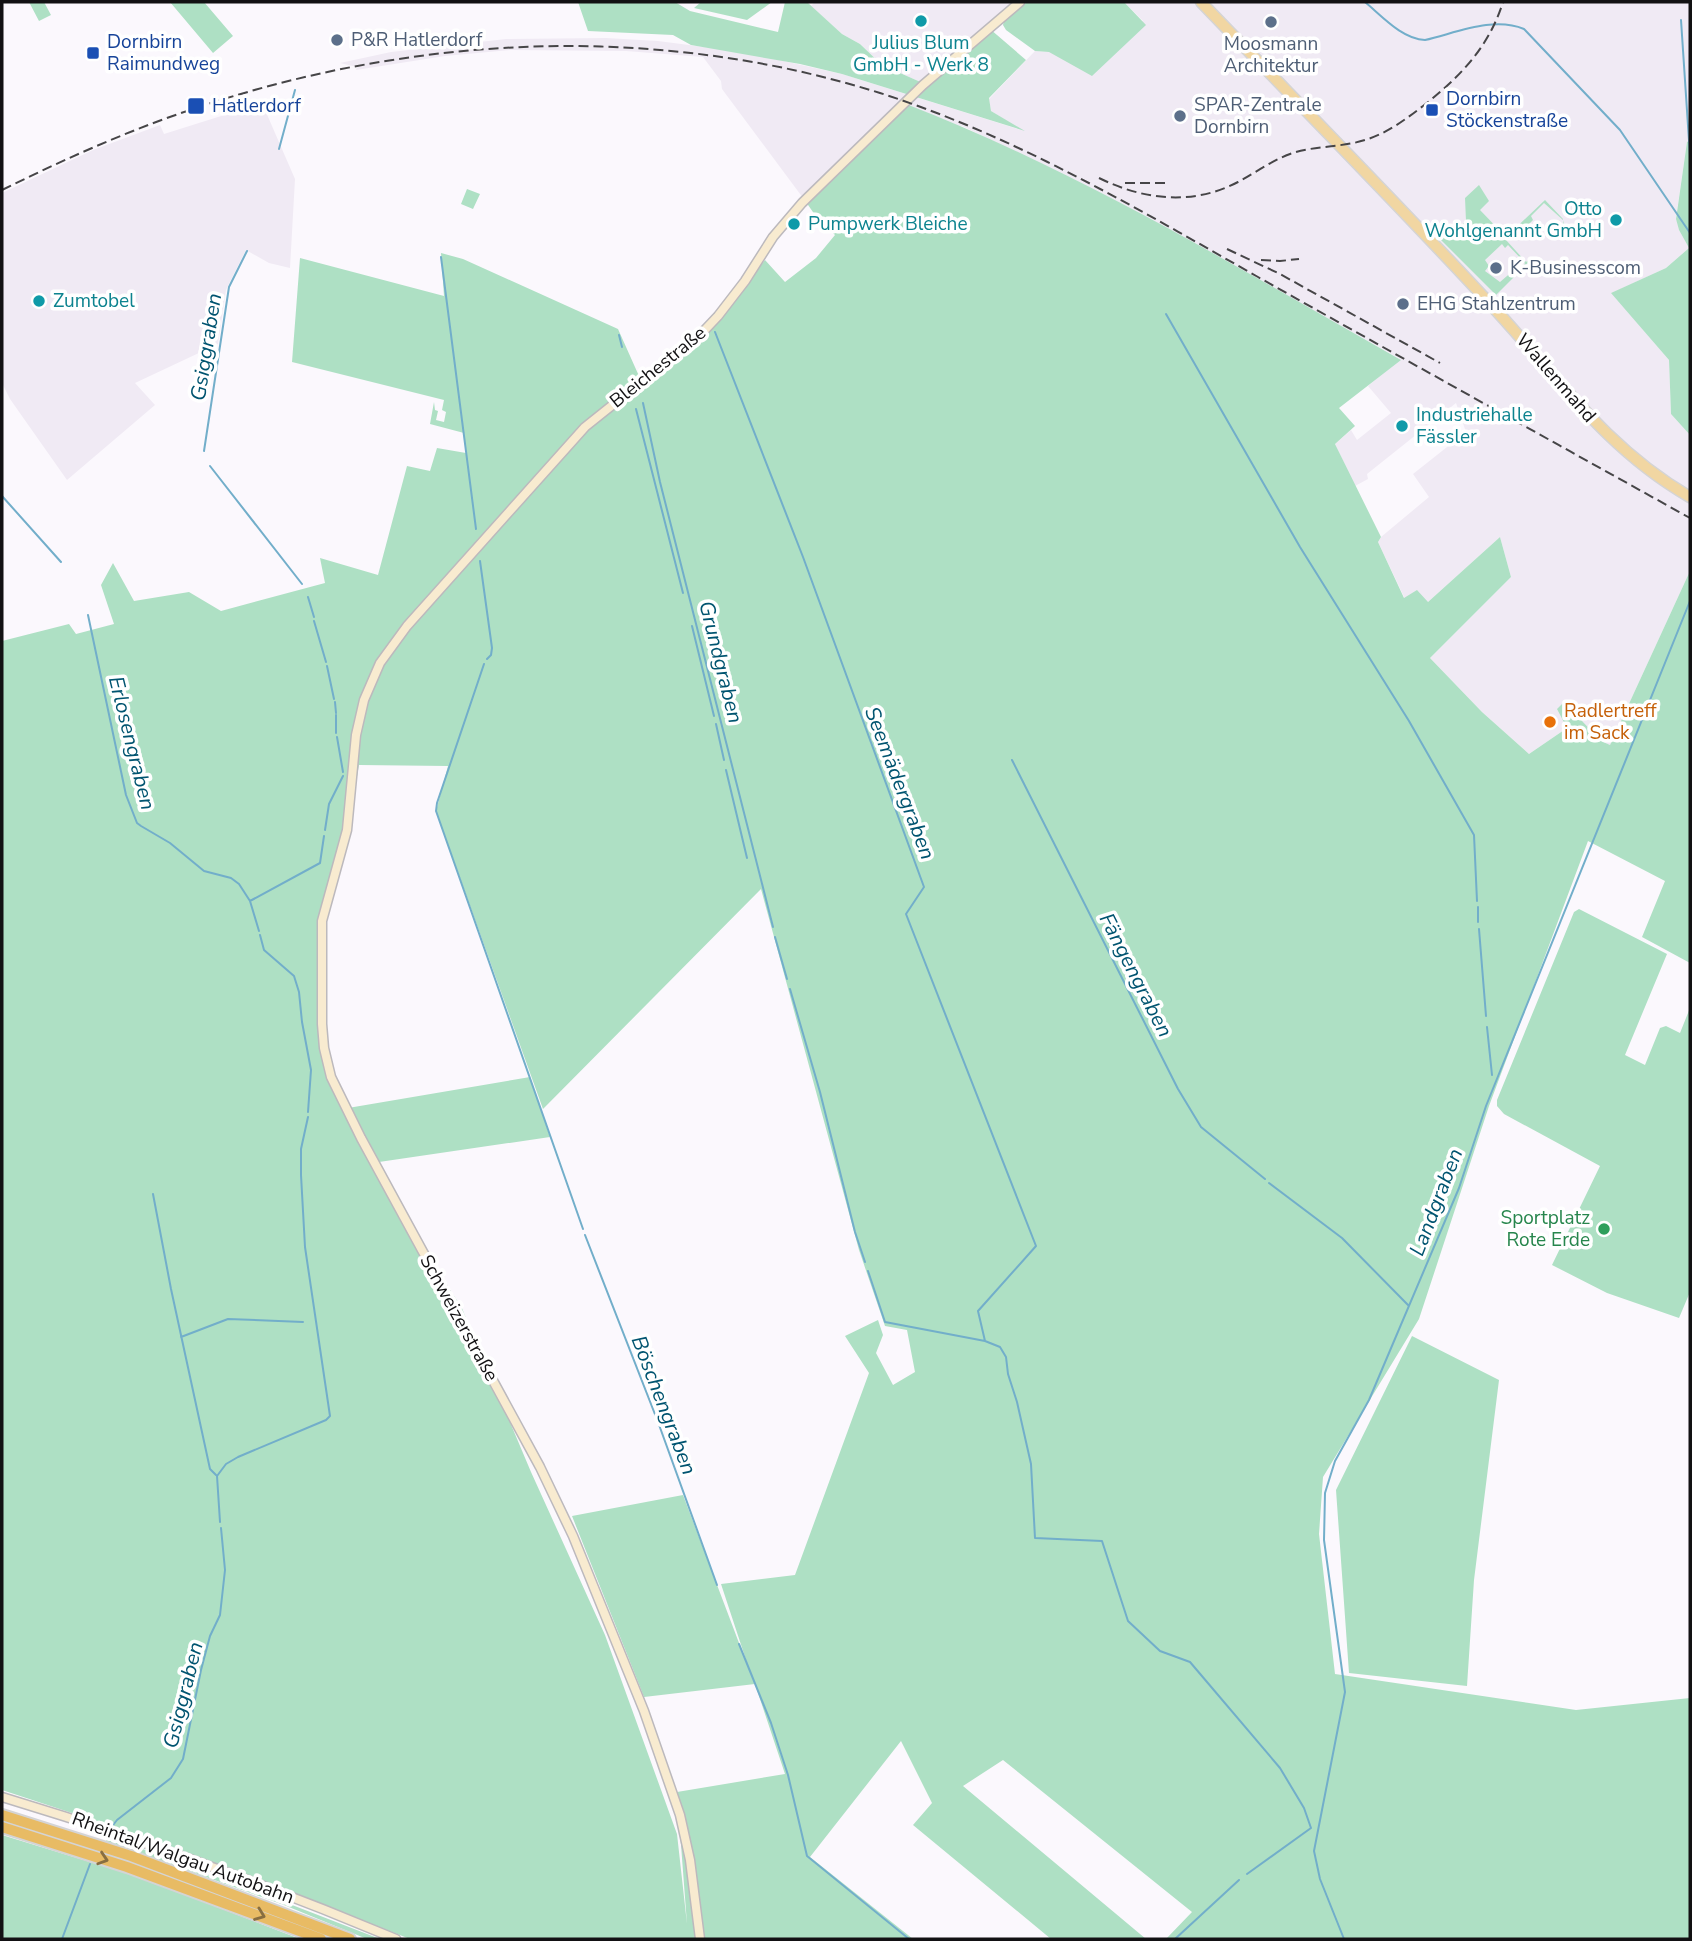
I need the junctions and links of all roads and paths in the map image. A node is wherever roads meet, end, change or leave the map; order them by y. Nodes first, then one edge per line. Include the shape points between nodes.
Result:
1 (1020, 2) edge
2 (1201, 2) edge
3 (1690, 497) edge
4 (368, 686) joint
5 (2, 1797) edge
6 (2, 1815) edge
7 (2, 1826) edge
8 (36, 1831) junction
9 (321, 1939) edge
10 (350, 1939) edge
11 (396, 1939) edge
12 (700, 1939) edge

1 - 4 main road, Bleichestraße via 923,85 802,204 700,335 585,427 407,626
2 - 3 main road, Wallenmahd via 1491,305 1613,441
4 - 12 main road, Schweizerstraße via 356,735 347,830 322,927 322,1024 328,1065 342,1102 534,1456 578,1548 680,1815
5 - 11 main road via 102,1828
6 - 8 highway, Rheintal/Walgau Autobahn
7 - 8 highway, Rheintal/Walgau Autobahn
8 -> 9 highway, Rheintal/Walgau Autobahn
8 - 10 highway, Rheintal/Walgau Autobahn via 215,1886

